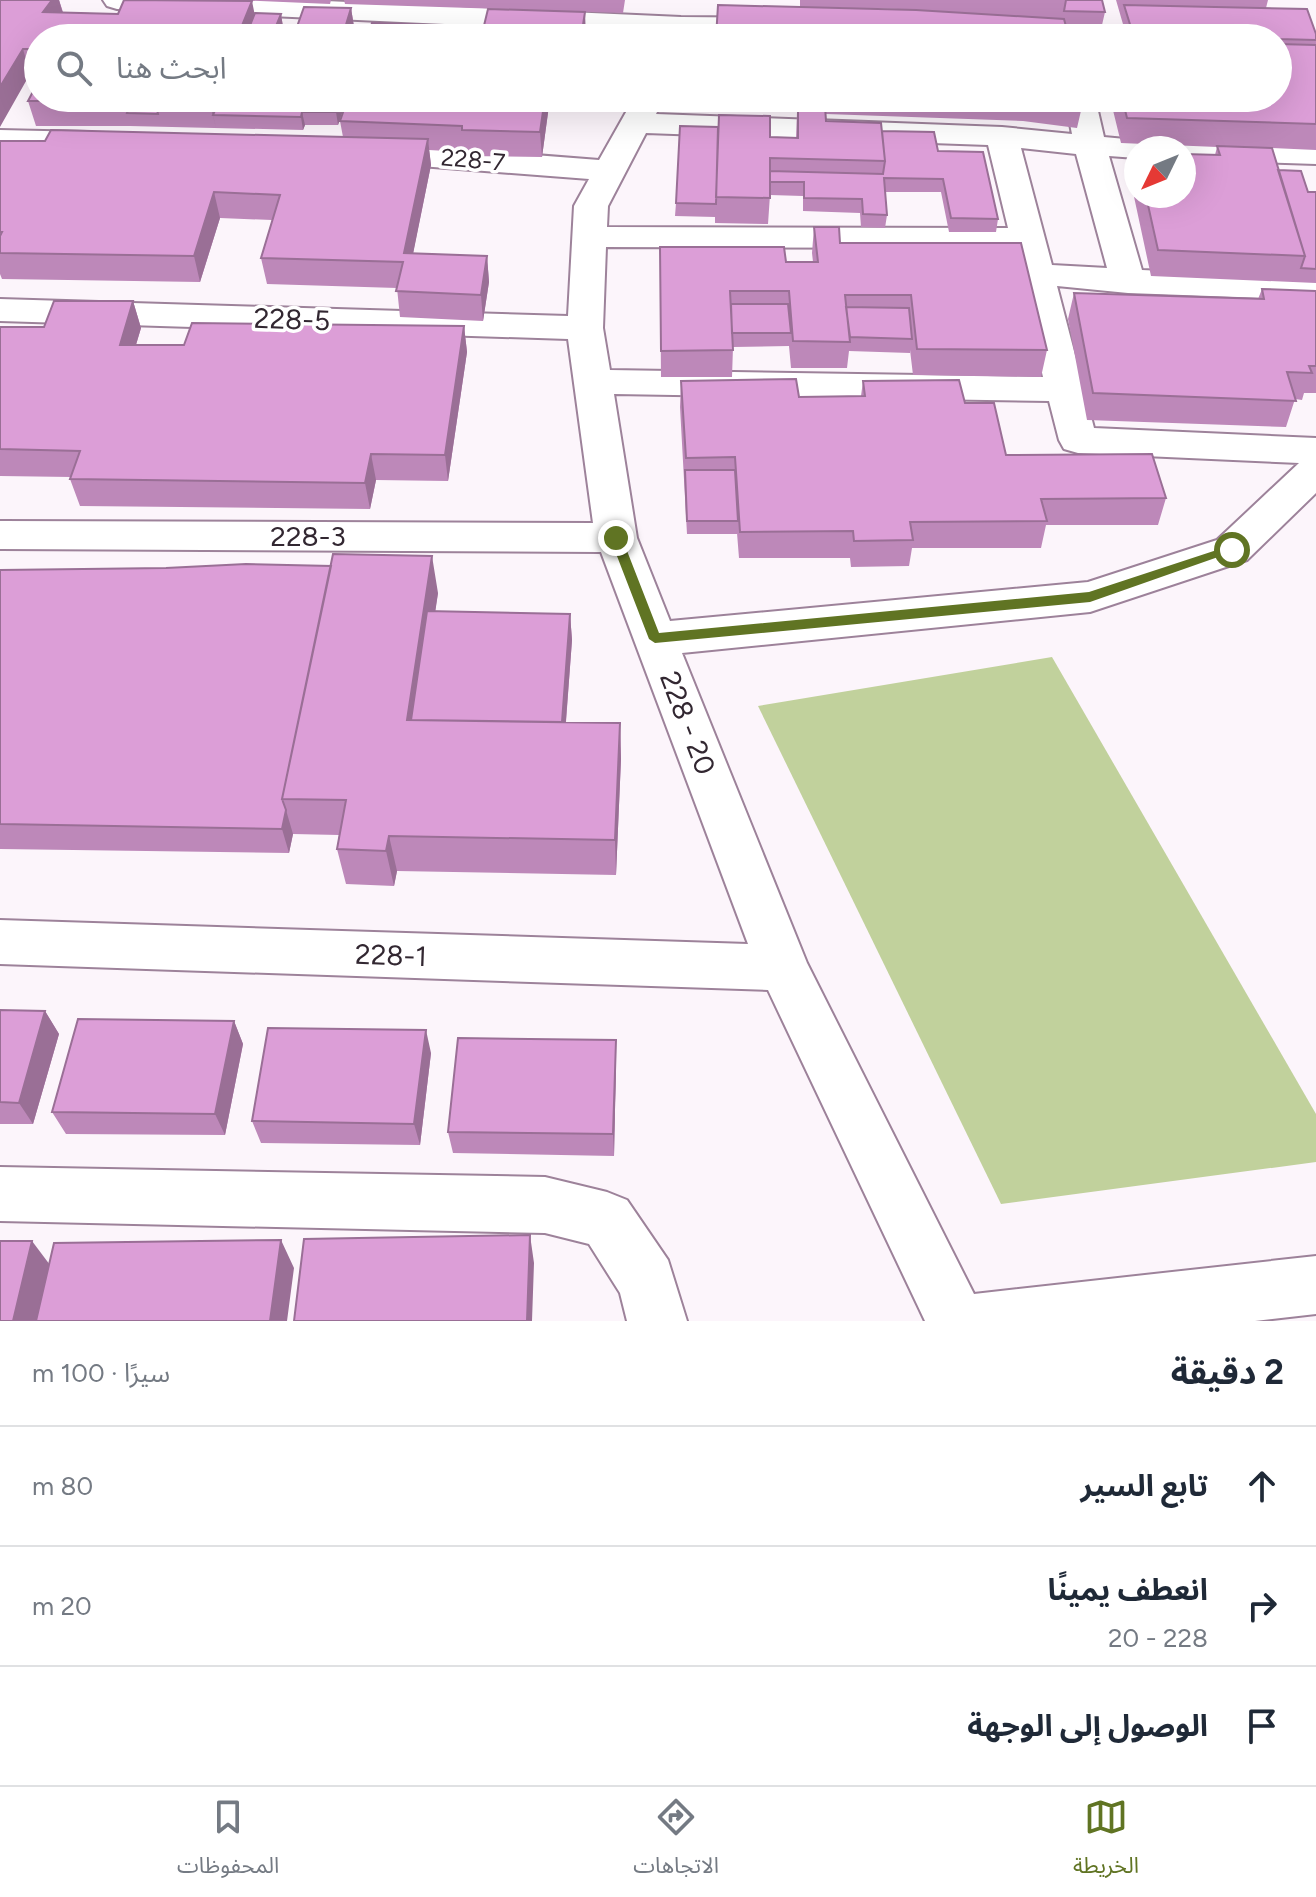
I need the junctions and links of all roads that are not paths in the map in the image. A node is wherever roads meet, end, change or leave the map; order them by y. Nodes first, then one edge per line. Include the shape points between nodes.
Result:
1 (117, 0) edge
2 (682, 21) edge
3 (743, 24) edge
4 (641, 112) edge
5 (670, 112) edge
6 (1083, 112) edge
7 (1002, 136) junction
8 (0, 140) edge
9 (110, 143) edge
10 (1090, 146) junction
11 (1124, 147) edge
12 (346, 150) edge
13 (1196, 150) edge
14 (1316, 154) edge
15 (610, 171) junction
16 (590, 237) junction
17 (1029, 238) junction
18 (1038, 275) junction
19 (1128, 282) junction
20 (1316, 289) edge
21 (0, 310) edge
22 (585, 328) junction
23 (593, 382) junction
24 (1066, 389) junction
25 (1316, 451) edge
26 (1316, 470) edge
27 (0, 535) edge
28 (616, 538) junction
29 (655, 639) junction
30 (0, 942) edge
31 (783, 968) junction
32 (0, 1194) edge
33 (1316, 1285) edge
34 (657, 1321) edge
35 (956, 1321) edge
36 (981, 1321) edge

1 - 2 street
2 - 3 street
4 - 15 street, 228 - 20
5 - 7 street
6 - 10 street
7 - 10 street
7 - 17 street
8 - 9 street
10 - 11 street
10 - 19 street
12 - 15 street, 228-7
13 - 14 street
15 - 16 street, 228 - 20 via 591,206
16 - 17 street
16 - 22 street, 228 - 20
17 - 18 street
18 - 19 street
18 - 24 street
19 - 20 street
21 - 22 street, 228-5
22 - 23 street, 228 - 20
23 - 24 street
23 - 28 street, 228 - 20
24 - 25 street via 1078,440
26 - 29 street via 1232,550 1090,597
27 - 28 street, 228-3
28 - 29 street, 228 - 20
29 - 31 street, 228 - 20
30 - 31 street, 228-1
31 - 35 street, 228 - 20
32 - 34 street via 545,1205 607,1220 647,1281
33 - 36 street

